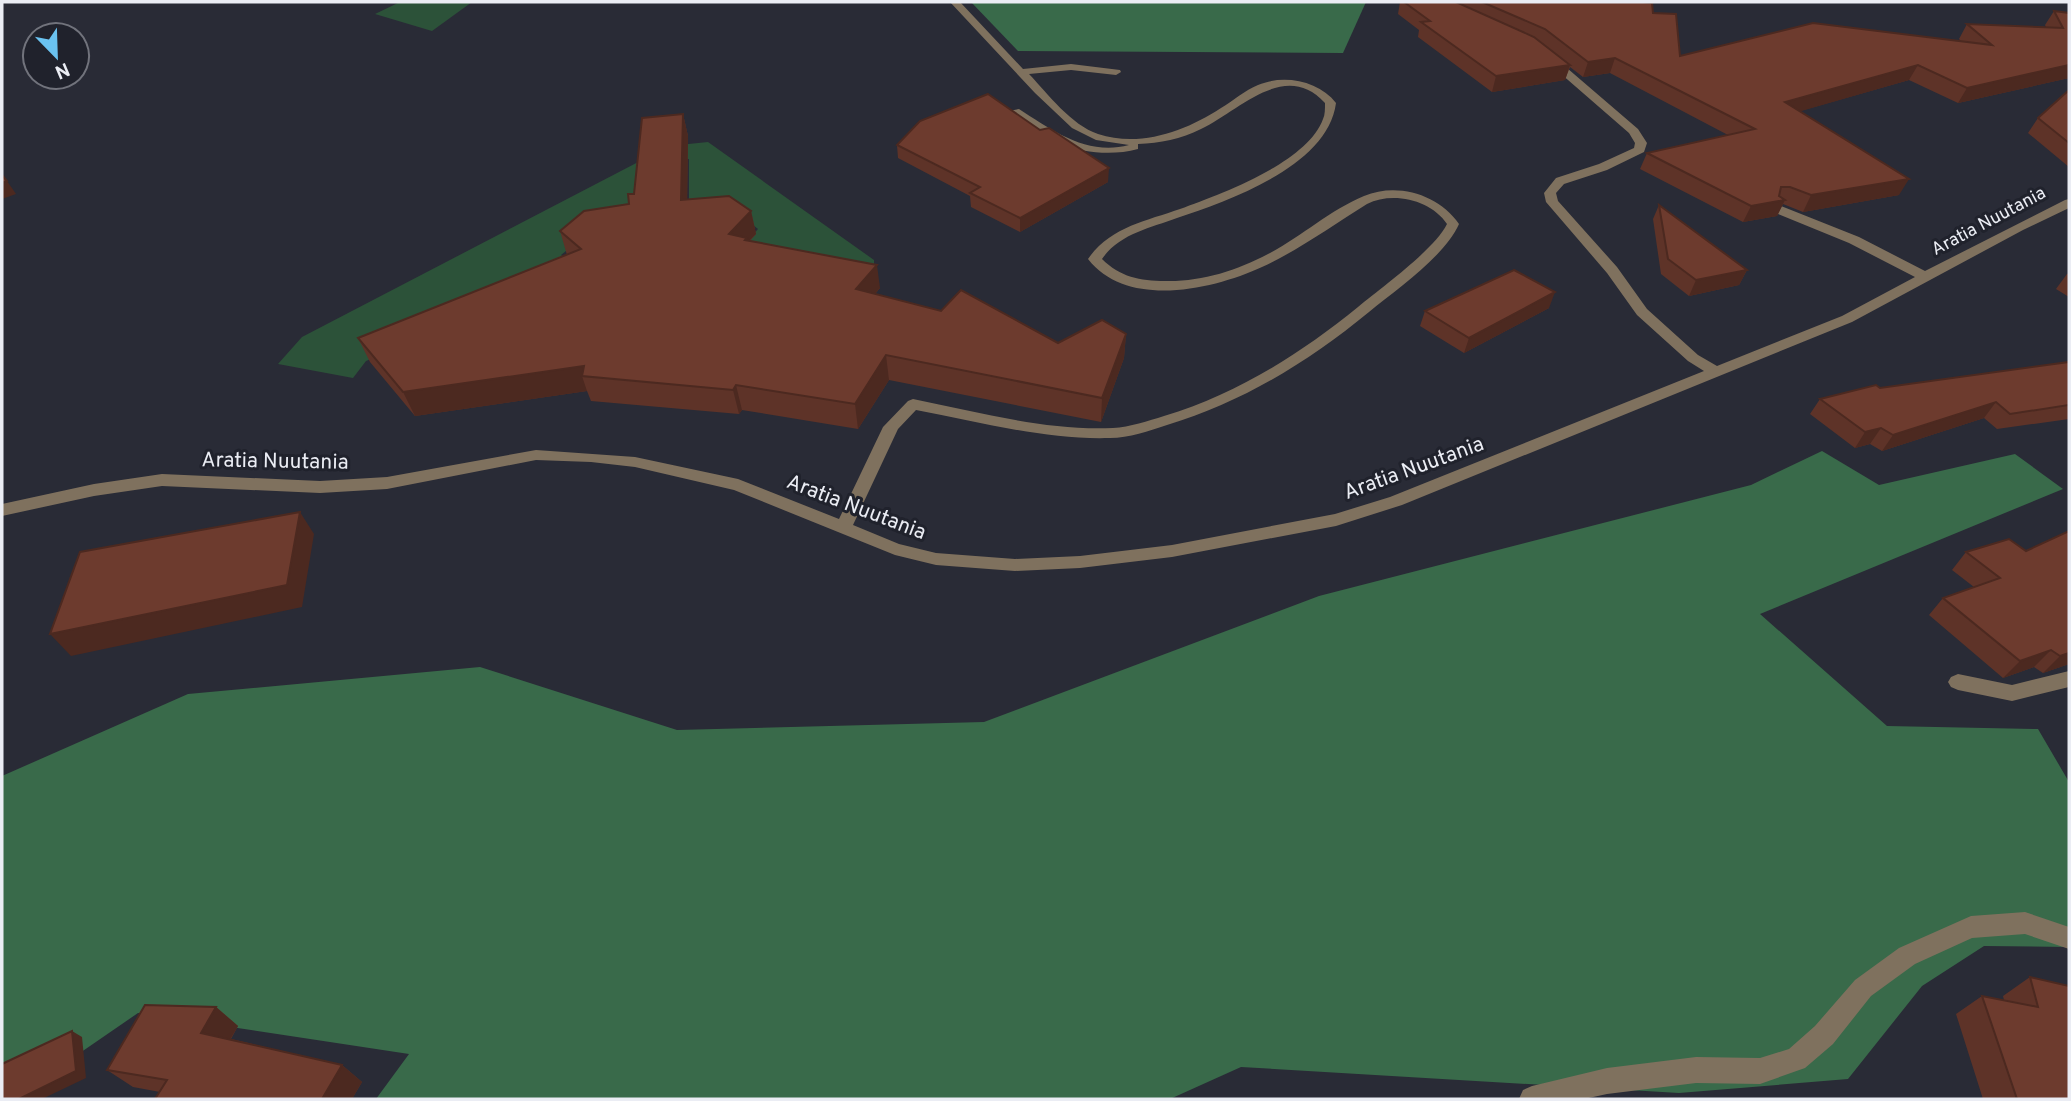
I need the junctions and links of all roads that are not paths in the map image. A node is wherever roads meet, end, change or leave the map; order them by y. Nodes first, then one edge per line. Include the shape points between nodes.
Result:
1 (955, 2) edge
2 (1535, 48) edge
3 (1021, 72) junction
4 (1116, 72) dead end
5 (1015, 111) edge
6 (1155, 139) junction
7 (2069, 202) edge
8 (1777, 209) edge
9 (1926, 277) junction
10 (1717, 373) junction
11 (2, 510) edge
12 (843, 528) junction
13 (2069, 679) edge
14 (1958, 682) dead end
15 (2069, 938) edge
16 (1532, 1099) edge

1 - 3 street
2 - 10 street via 1625,123 1641,143 1640,150 1622,160 1560,181 1550,192 1552,202 1642,312 1693,358
3 - 4 street via 1071,67
3 - 6 street via 1071,122 1093,135 1125,141
5 - 6 street via 1087,150 1124,151
6 - 12 street via 1204,123 1263,87 1288,83 1310,87 1331,103 1328,121 1312,142 1278,170 1229,194 1129,231 1102,247 1095,259 1112,276 1133,283 1173,285 1219,279 1270,259 1371,197 1404,195 1431,202 1447,213 1453,224 1447,237 1328,337 1253,388 1184,417 1114,433 1089,432 913,404 891,427
7 - 9 street, Aratia Nuutania
8 - 9 street, Aratia Nuutania via 1854,240
9 - 10 street, Aratia Nuutania via 1857,314
10 - 12 street, Aratia Nuutania via 1396,501 1336,520 1172,551 1080,562 985,564 895,550
11 - 12 street, Aratia Nuutania via 162,480 320,487 387,483 468,466 550,456 635,462 738,485
13 - 14 street via 2012,693
15 - 16 street via 2025,923 1971,927 1907,956 1863,988 1824,1035 1796,1059 1760,1071 1696,1070 1606,1081

